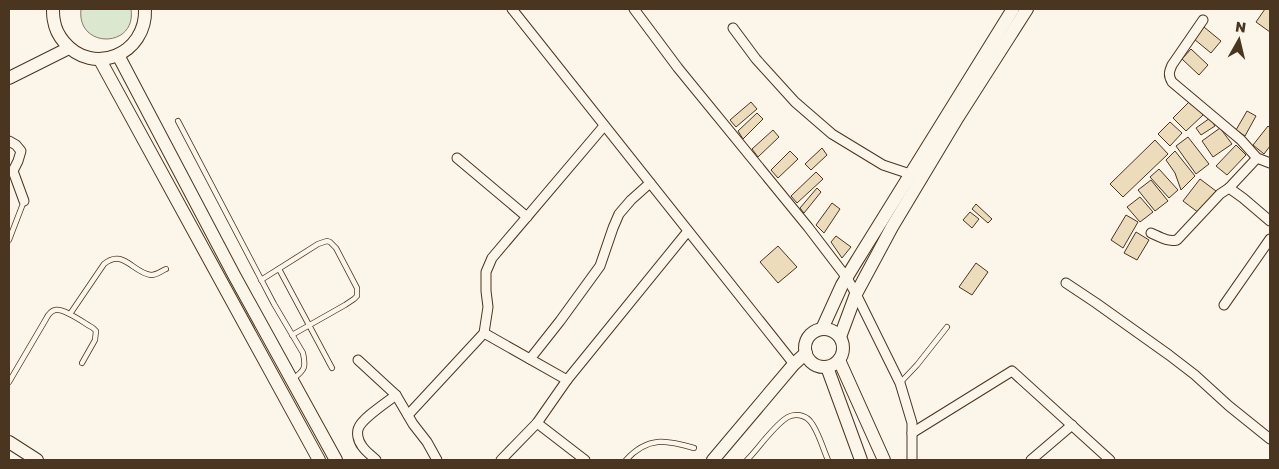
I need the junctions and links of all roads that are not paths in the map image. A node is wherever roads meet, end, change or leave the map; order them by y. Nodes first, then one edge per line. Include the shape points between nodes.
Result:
1 (53, 9) edge
2 (145, 9) edge
3 (512, 9) edge
4 (634, 9) edge
5 (1018, 13) edge
6 (1202, 20) dead end
7 (733, 28) dead end
8 (996, 47) junction
9 (69, 48) junction
10 (118, 55) junction
11 (100, 60) junction
12 (9, 78) edge
13 (178, 121) dead end
14 (604, 126) junction
15 (9, 141) edge
16 (457, 158) dead end
17 (1257, 158) junction
18 (1270, 163) edge
19 (910, 174) junction
20 (650, 183) junction
21 (1229, 188) junction
22 (24, 201) joint
23 (527, 217) junction
24 (1270, 221) edge
25 (688, 231) junction
26 (1151, 233) dead end
27 (1270, 239) edge
28 (9, 240) edge
29 (166, 268) dead end
30 (279, 270) junction
31 (846, 278) junction
32 (261, 280) junction
33 (1066, 283) dead end
34 (856, 294) junction
35 (1224, 305) dead end
36 (70, 314) junction
37 (308, 325) junction
38 (947, 327) dead end
39 (822, 329) junction
40 (484, 333) junction
41 (292, 335) junction
42 (840, 337) junction
43 (806, 352) junction
44 (530, 359) junction
45 (358, 360) dead end
46 (839, 360) junction
47 (82, 364) dead end
48 (794, 364) junction
49 (826, 367) junction
50 (332, 368) dead end
51 (291, 379) junction
52 (567, 380) junction
53 (9, 382) edge
54 (900, 383) junction
55 (396, 395) junction
56 (408, 416) junction
57 (537, 422) junction
58 (1072, 425) junction
59 (912, 433) junction
60 (1270, 439) edge
61 (9, 442) edge
62 (694, 448) dead end
63 (37, 460) edge
64 (319, 460) edge
65 (336, 460) edge
66 (376, 460) edge
67 (437, 460) edge
68 (501, 460) edge
69 (585, 460) edge
70 (626, 460) edge
71 (713, 460) edge
72 (748, 460) edge
73 (828, 460) edge
74 (861, 460) edge
75 (884, 460) edge
76 (912, 460) edge
77 (1030, 460) edge
78 (1110, 460) edge

1 - 9 street via 59,36
2 - 10 street via 141,33 132,46
3 - 14 street
4 - 31 street
5 - 8 street
6 - 17 street via 1172,65 1169,77
7 - 19 street via 795,102 832,134 883,165
8 - 19 street
8 - 34 street
9 - 11 street
9 - 12 street
10 - 11 street
10 - 51 street
11 - 64 street
13 - 32 lane
14 - 20 street
14 - 23 street
15 - 22 street via 21,151 13,171
16 - 23 street
17 - 18 street
17 - 21 street
19 - 31 street
20 - 25 street
20 - 44 street via 619,214 600,266
21 - 24 street
21 - 26 street via 1177,240 1171,242
22 - 28 lane
23 - 40 street via 492,258 486,272 488,307
25 - 48 street
25 - 52 street
27 - 35 street
29 - 36 lane via 151,275 121,259 108,260
30 - 32 lane
30 - 37 lane
30 - 37 lane via 318,244 330,242 336,248 357,288 356,296
31 - 34 street
31 - 39 street
32 - 41 lane
33 - 60 street via 1169,355
34 - 42 street
34 - 54 street
36 - 47 lane via 96,331 95,340
36 - 53 lane via 59,310 50,313
37 - 41 lane
37 - 50 lane
38 - 54 lane
39 - 42 street via 833,331
39 - 43 street via 810,334
40 - 44 street
40 - 56 street
41 - 51 lane via 305,361 301,373
42 - 46 street via 843,351
43 - 48 street
43 - 49 street via 816,365
44 - 52 street
45 - 55 street
46 - 49 street
46 - 75 street
48 - 71 street
49 - 74 street
51 - 65 street
52 - 57 street
54 - 59 street
55 - 56 street
55 - 66 street via 364,420 357,432 362,446
56 - 67 street
57 - 68 street
57 - 69 street
58 - 59 street via 1012,371
58 - 77 street
58 - 78 street
59 - 76 street
61 - 63 street
62 - 70 lane via 659,442 644,445
72 - 73 lane via 777,426 789,416 796,415 809,420 815,428

